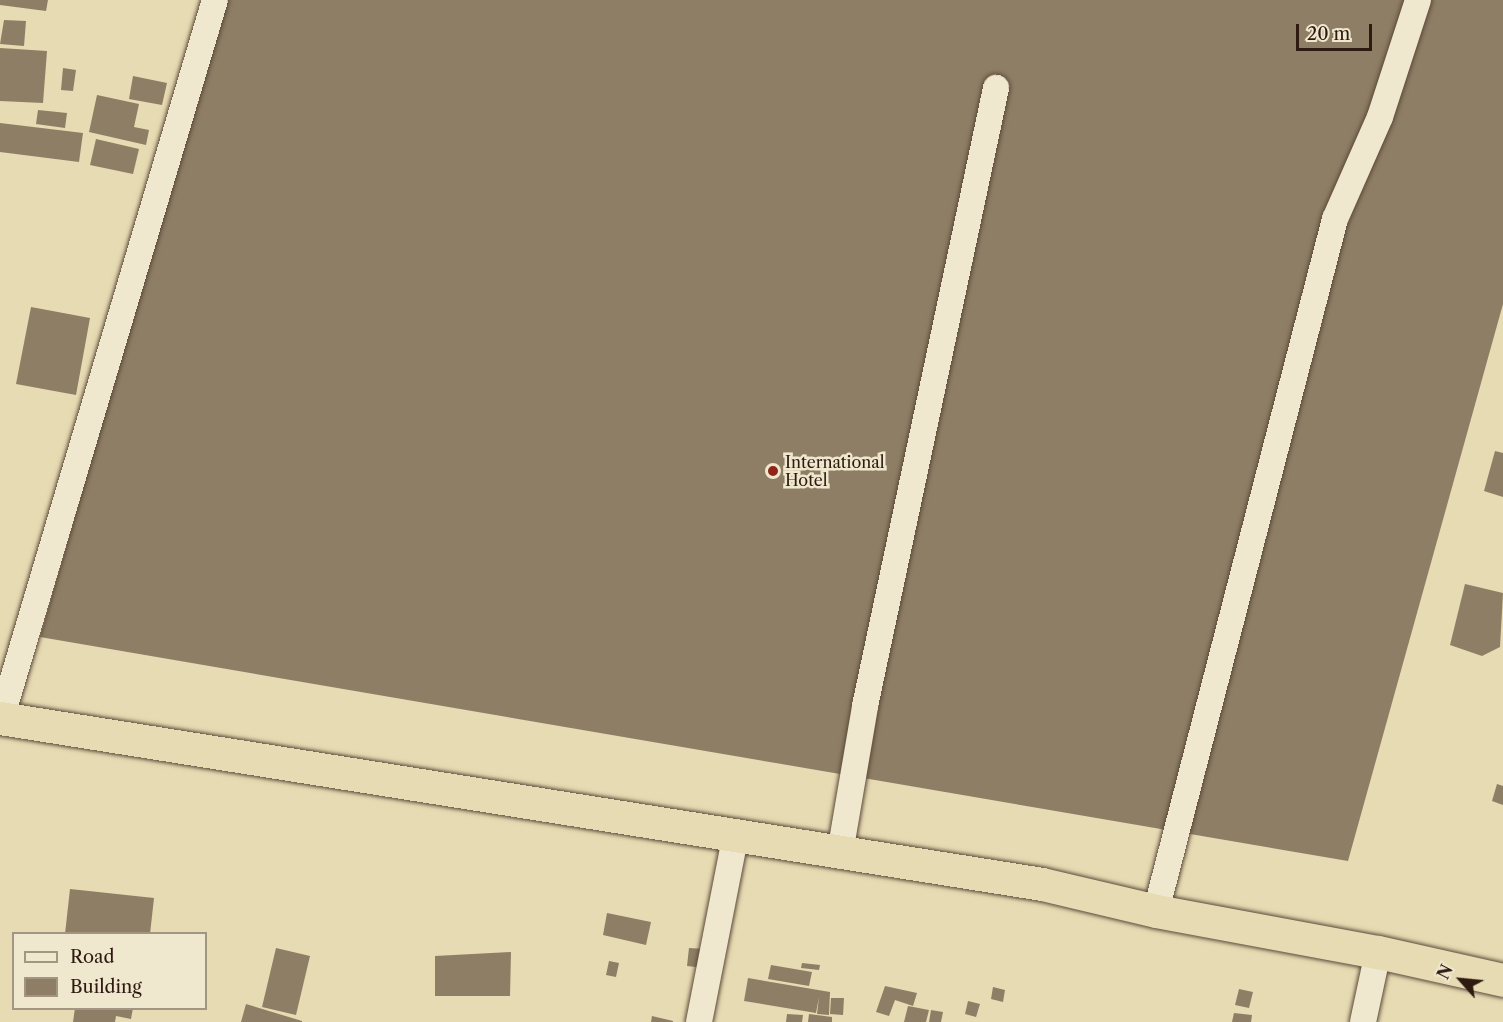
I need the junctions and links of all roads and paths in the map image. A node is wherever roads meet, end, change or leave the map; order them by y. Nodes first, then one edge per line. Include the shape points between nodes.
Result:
1 (215, 0) edge
2 (1418, 0) edge
3 (996, 88) dead end
4 (1, 718) edge
5 (736, 834) junction
6 (840, 854) junction
7 (1156, 911) junction
8 (1378, 952) junction
9 (1503, 980) edge
10 (699, 1022) edge
11 (1363, 1022) edge

1 - 4 street
2 - 7 street via 1380,117 1335,219
3 - 6 street via 865,706
4 - 5 highway
5 - 6 highway
5 - 10 street
6 - 7 highway via 1042,884
7 - 8 highway
8 - 9 highway
8 - 11 street

